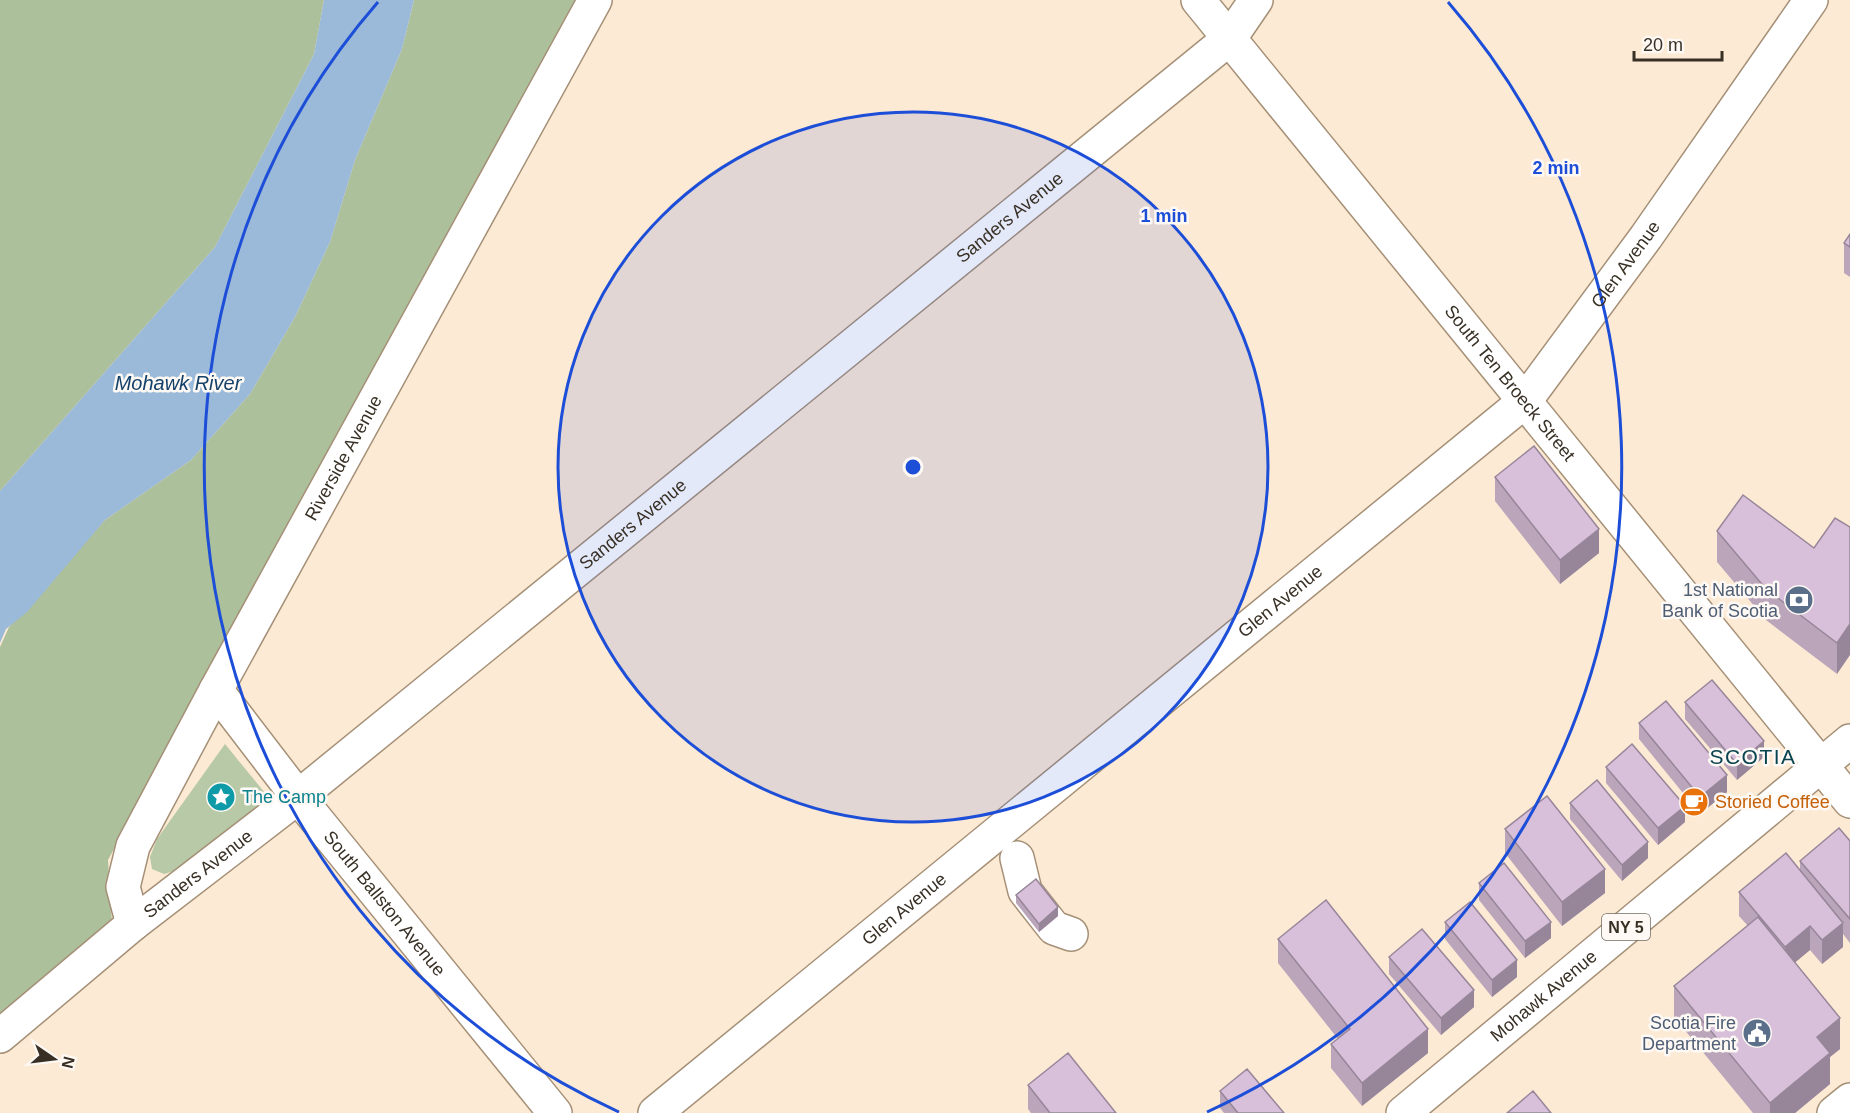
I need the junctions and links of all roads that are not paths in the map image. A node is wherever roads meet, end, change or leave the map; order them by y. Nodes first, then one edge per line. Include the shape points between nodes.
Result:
1 (595, 0) edge
2 (1198, 0) edge
3 (1256, 0) edge
4 (1811, 0) edge
5 (1230, 38) junction
6 (1525, 401) junction
7 (216, 690) junction
8 (1850, 741) edge
9 (1822, 767) junction
10 (298, 797) junction
11 (1850, 801) edge
12 (1017, 858) dead end
13 (133, 924) junction
14 (1071, 934) dead end
15 (0, 1036) edge
16 (1850, 1100) edge
17 (555, 1113) edge
18 (655, 1113) edge
19 (1403, 1113) edge
20 (1834, 1113) edge

1 - 7 street, Riverside Avenue
2 - 5 street, South Ten Broeck Street
3 - 5 street, Sanders Avenue
4 - 6 street, Glen Avenue via 1646,237
5 - 6 street, South Ten Broeck Street
5 - 10 street, Sanders Avenue
6 - 9 street, South Ten Broeck Street
6 - 18 street, Glen Avenue
7 - 10 street, South Ballston Avenue
7 - 13 street, Riverside Avenue via 133,846 123,887
8 - 9 street, Mohawk Avenue / NY 5
9 - 11 street, South Ten Broeck Street
9 - 19 street, Mohawk Avenue / NY 5
10 - 13 street, Sanders Avenue
10 - 17 street, South Ballston Avenue
12 - 14 street via 1025,891 1054,928
13 - 15 street, Sanders Avenue
16 - 20 street

